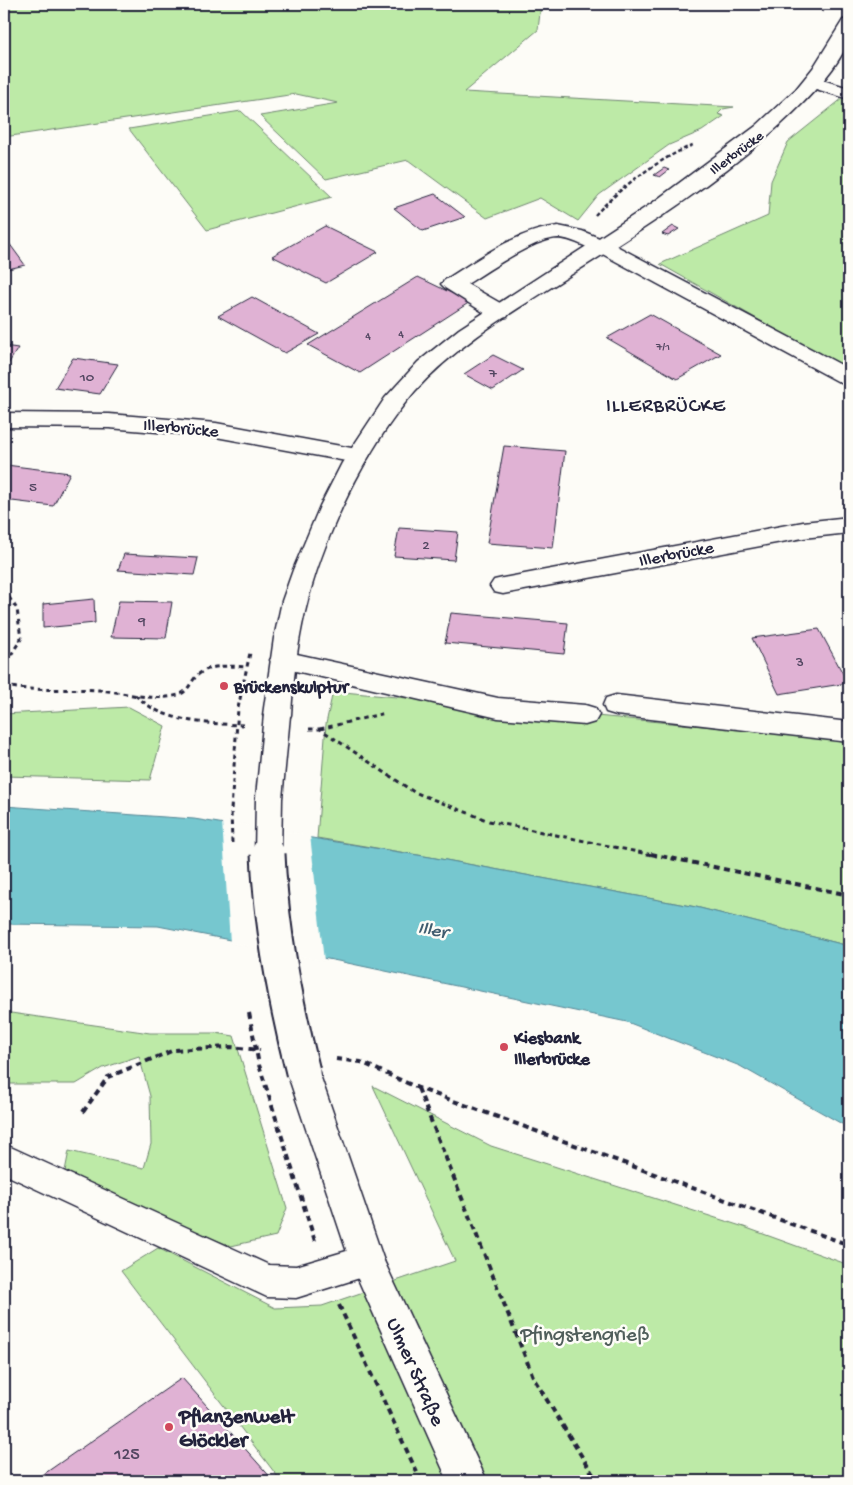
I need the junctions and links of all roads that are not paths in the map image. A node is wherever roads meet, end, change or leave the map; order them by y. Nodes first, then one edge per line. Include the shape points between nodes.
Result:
1 (849, 24) edge
2 (812, 82) junction
3 (849, 94) edge
4 (602, 246) junction
5 (499, 312) junction
6 (819, 360) junction
7 (849, 360) edge
8 (849, 378) edge
9 (4, 420) edge
10 (357, 456) junction
11 (849, 525) edge
12 (503, 586) dead end
13 (283, 660) junction
14 (616, 705) dead end
15 (585, 715) dead end
16 (849, 732) edge
17 (290, 1021) joint
18 (4, 1158) edge
19 (367, 1261) junction
20 (468, 1481) edge

1 - 2 main road, Illerbrücke
2 - 3 main road
2 - 4 main road, Illerbrücke via 753,141
4 - 5 main road, Illerbrücke
4 - 5 main road via 556,232 540,235 452,284
4 - 6 main road
5 - 10 main road, Illerbrücke via 421,372 381,418
6 - 7 main road
6 - 8 main road
9 - 10 main road, Illerbrücke via 109,421 216,430
10 - 13 main road, Illerbrücke via 343,480 306,565 292,611
11 - 12 main road, Illerbrücke via 803,530
13 - 15 main road via 498,708
13 - 17 main road, Illerbrücke, bridge via 289,721 270,772 268,848 275,943
14 - 16 main road
17 - 19 main road, Ulmer Straße, bridge via 303,1072
18 - 19 main road via 267,1281 296,1282
19 - 20 main road, Ulmer Straße

